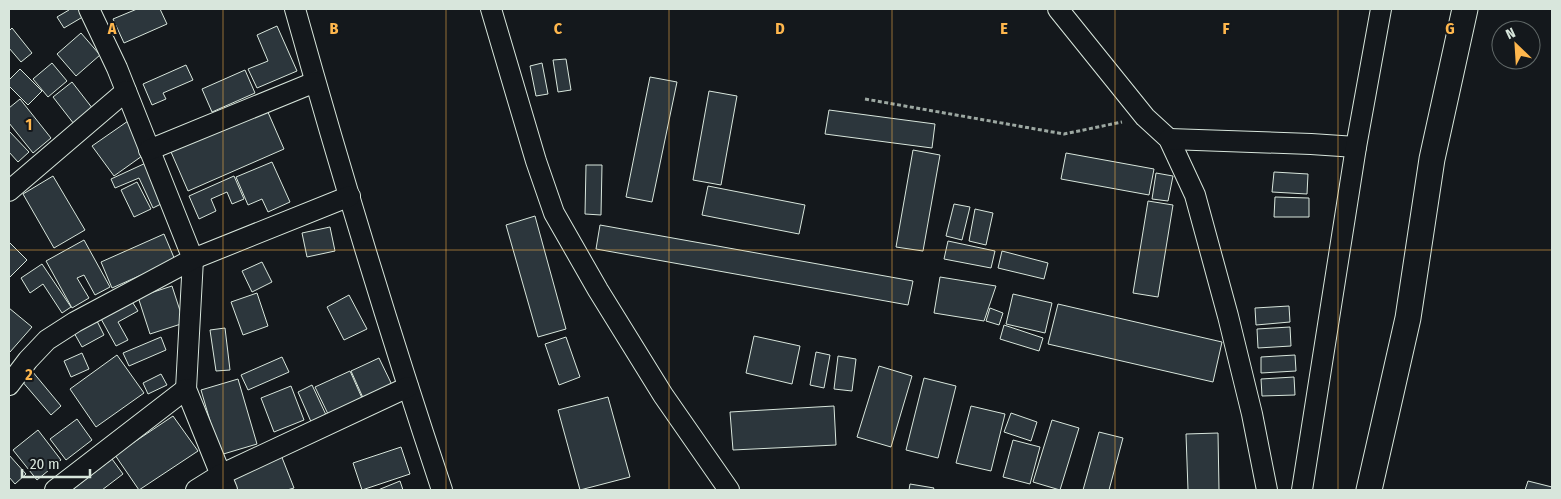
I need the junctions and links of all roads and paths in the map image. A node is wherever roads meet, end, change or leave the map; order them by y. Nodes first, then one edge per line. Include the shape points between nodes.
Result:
1 (89, 9) edge
2 (294, 9) edge
3 (1058, 9) edge
4 (1381, 9) edge
5 (1465, 9) edge
6 (496, 10) edge
7 (315, 82) junction
8 (126, 92) junction
9 (865, 99) dead end
10 (1145, 117) junction
11 (1169, 139) junction
12 (1356, 148) junction
13 (149, 150) junction
14 (9, 191) edge
15 (350, 196) junction
16 (193, 259) junction
17 (9, 385) edge
18 (408, 387) junction
19 (186, 389) junction
20 (224, 482) edge
21 (56, 490) edge
22 (196, 490) edge
23 (442, 490) edge
24 (729, 490) edge
25 (1267, 490) edge
26 (1302, 490) edge
27 (1369, 490) edge

1 - 8 street
2 - 7 street
3 - 10 street
4 - 12 street
5 - 27 street via 1432,159 1408,318
6 - 24 street via 536,161 554,213 663,395
7 - 13 street
7 - 15 street
8 - 13 street
8 - 14 street
9 - 10 path via 1064,134
10 - 11 street
11 - 12 street
11 - 25 street via 1195,195 1228,316
12 - 26 street
13 - 16 street
15 - 16 street
15 - 18 street
16 - 17 street via 47,340
16 - 19 street
18 - 20 street
18 - 23 street
19 - 20 street
19 - 21 street
20 - 22 street

